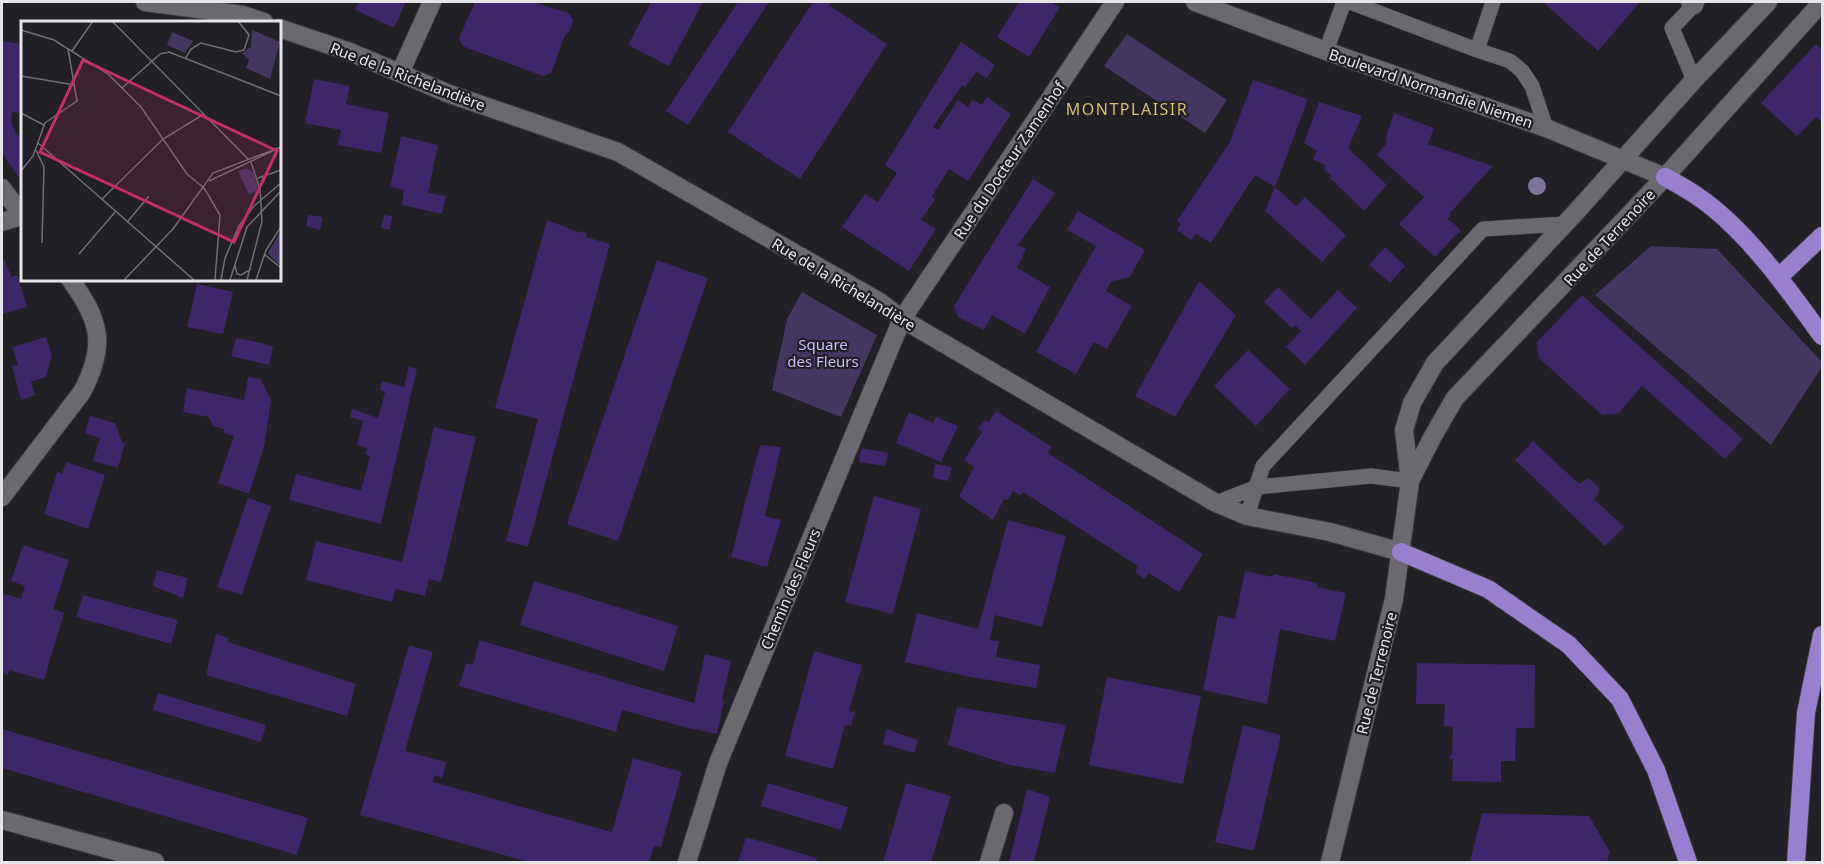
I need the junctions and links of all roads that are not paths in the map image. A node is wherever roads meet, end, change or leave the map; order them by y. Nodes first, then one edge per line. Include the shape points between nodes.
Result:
1 (145, 2) edge
2 (432, 2) edge
3 (1115, 2) edge
4 (1195, 2) edge
5 (1344, 2) edge
6 (1350, 2) edge
7 (1493, 2) edge
8 (1768, 2) edge
9 (1822, 2) edge
10 (1694, 3) edge
11 (261, 21) edge
12 (280, 28) edge
13 (1477, 50) junction
14 (1326, 51) junction
15 (400, 73) junction
16 (1694, 80) junction
17 (1546, 128) junction
18 (1623, 160) junction
19 (1665, 177) junction
20 (2, 188) edge
21 (21, 215) edge
22 (21, 216) edge
23 (2, 222) edge
24 (1565, 224) junction
25 (1822, 236) edge
26 (1779, 277) junction
27 (71, 280) edge
28 (902, 319) junction
29 (1822, 336) edge
30 (1410, 481) junction
31 (1257, 487) junction
32 (2, 497) edge
33 (1216, 503) junction
34 (1247, 516) junction
35 (1401, 552) junction
36 (1822, 635) edge
37 (1004, 813) dead end
38 (2, 819) edge
39 (155, 862) edge
40 (687, 862) edge
41 (989, 862) edge
42 (1330, 862) edge
43 (1688, 862) edge
44 (1796, 862) edge

1 - 11 street via 243,15
2 - 15 street
3 - 28 street, Rue du Docteur Zamenhof
4 - 14 street, Boulevard Normandie Niemen
5 - 14 lane
6 - 13 lane
7 - 13 lane
8 - 16 street, Rue de Terrenoire
9 - 19 street, Rue de Terrenoire
10 - 16 lane via 1672,28
12 - 15 street, Rue de la Richelandière
13 - 17 lane via 1510,61 1522,71 1532,86
14 - 17 street, Boulevard Normandie Niemen
15 - 28 street, Rue de la Richelandière via 618,152 880,302
16 - 18 street, Rue de Terrenoire
17 - 18 street, Boulevard Normandie Niemen
18 - 19 street, Boulevard Normandie Niemen
18 - 24 street, Rue de Terrenoire
19 - 26 highway via 1711,207
19 - 30 street, Rue de Terrenoire via 1455,398
20 - 21 street
22 - 23 street
24 - 30 street, Rue de Terrenoire via 1435,363 1412,403 1404,430
24 - 31 lane via 1483,229 1263,466
25 - 26 highway
26 - 29 highway
27 - 32 street via 91,312 98,334 92,375
28 - 33 street, Rue de la Richelandière
28 - 40 street, Chemin des Fleurs via 718,763
30 - 31 lane via 1371,476
30 - 35 street, Rue de Terrenoire
31 - 33 lane
31 - 34 lane
33 - 34 street, Rue de la Richelandière
34 - 35 street, Rue de la Richelandière via 1330,532
35 - 42 street, Rue de Terrenoire via 1394,599
35 - 43 highway via 1488,589 1569,645 1620,699 1656,770
36 - 44 highway via 1806,713
37 - 41 street
38 - 39 street

